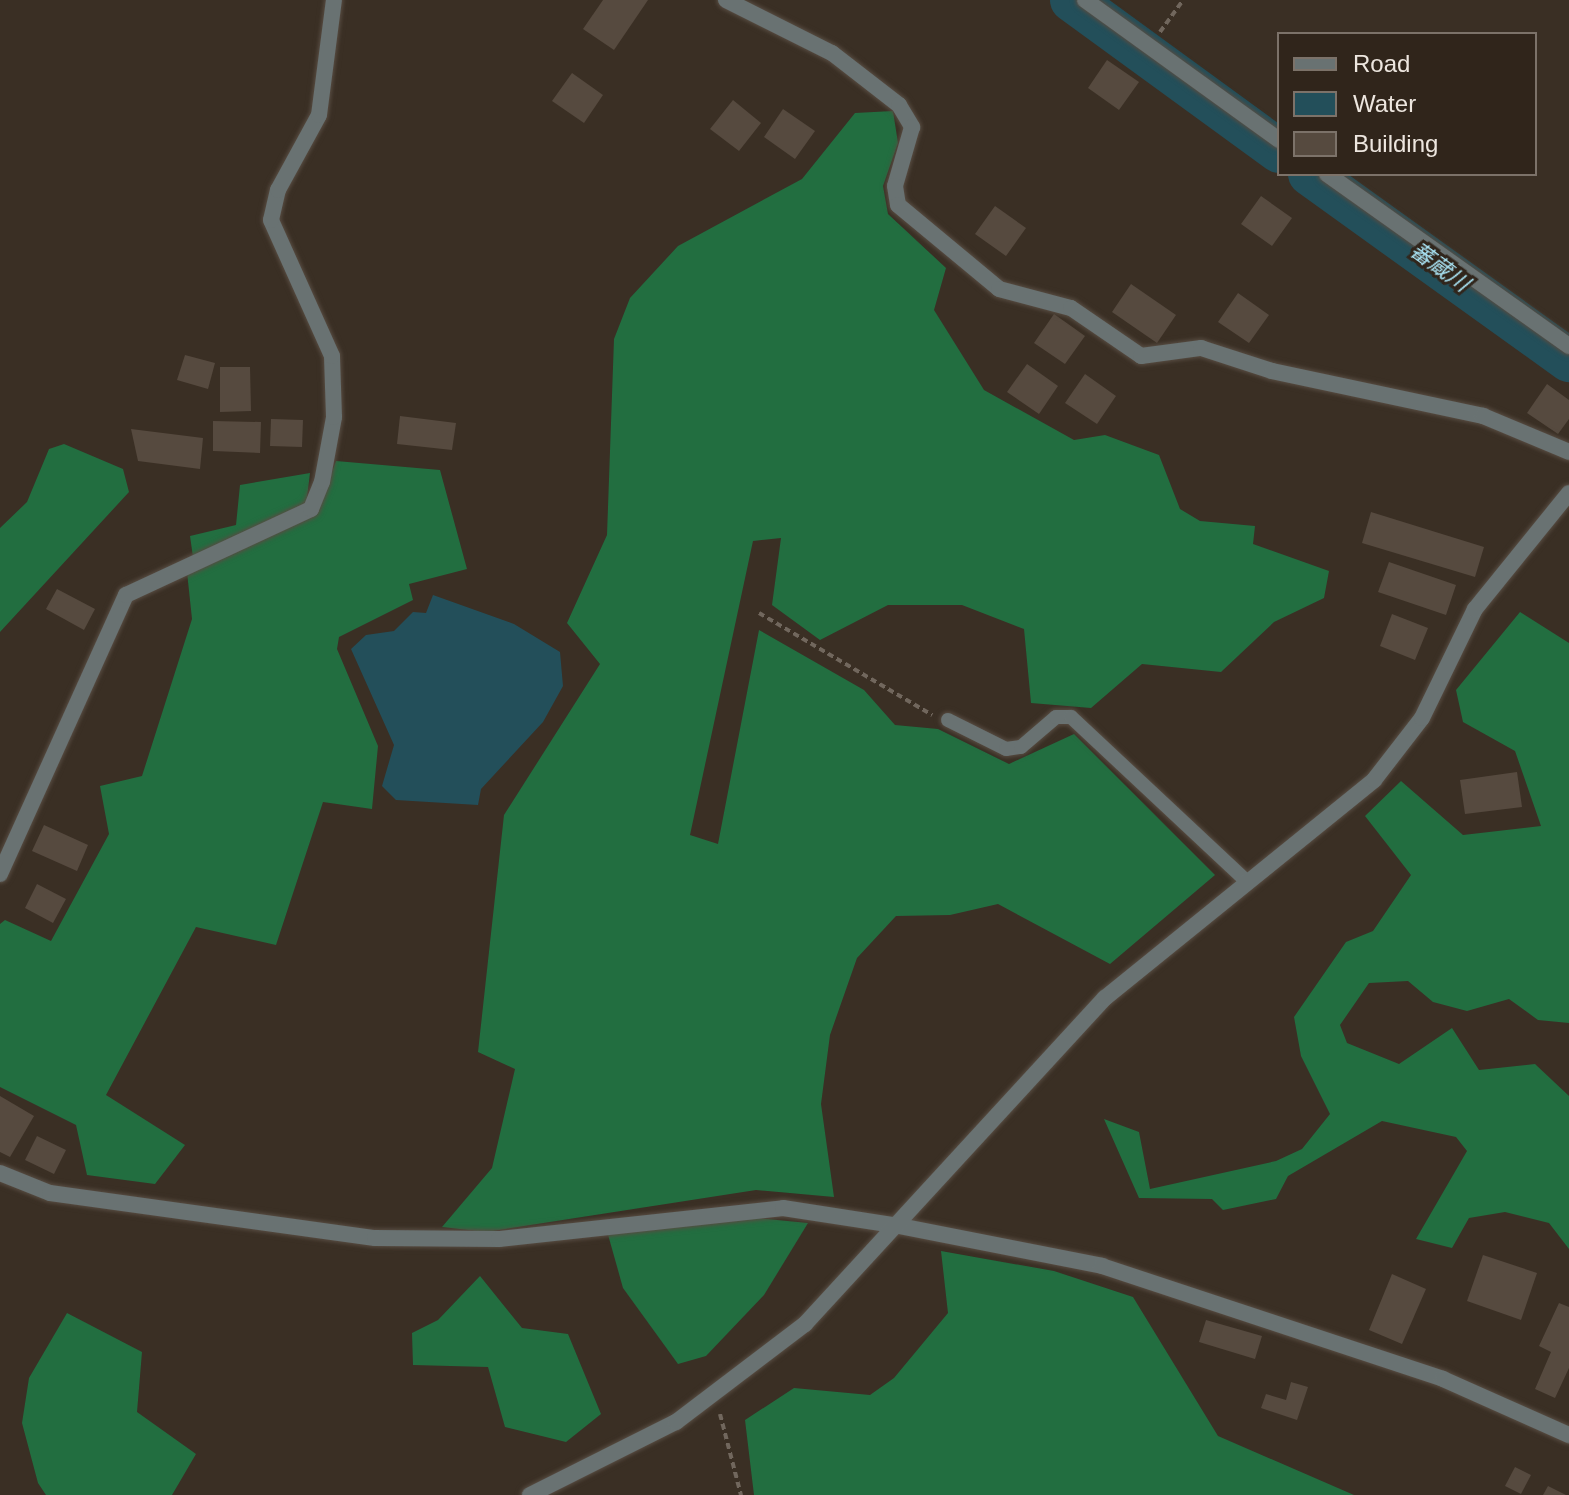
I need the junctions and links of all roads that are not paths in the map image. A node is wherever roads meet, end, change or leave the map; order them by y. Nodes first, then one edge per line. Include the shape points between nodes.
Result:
1 (334, 0) edge
2 (726, 0) edge
3 (1085, 0) edge
4 (1277, 139) edge
5 (1330, 176) edge
6 (1569, 346) edge
7 (1569, 452) edge
8 (1569, 493) edge
9 (948, 720) road end
10 (0, 874) edge
11 (1244, 879) junction
12 (0, 1173) edge
13 (899, 1226) junction
14 (1569, 1435) edge
15 (530, 1495) edge

1 - 10 street via 319,115 304,153 278,190 271,220 332,356 334,417 322,482 311,509 126,595
2 - 7 street via 832,53 899,105 912,127 895,186 898,205 999,289 1071,308 1141,356 1201,348 1272,371 1483,416
3 - 4 street
5 - 6 street
8 - 11 street via 1475,609 1422,718 1374,780
9 - 11 lane via 1006,749 1021,747 1056,717 1071,717
11 - 13 street via 1105,998
12 - 13 street via 50,1193 435,1242 783,1208
13 - 14 street via 1102,1266 1443,1379
13 - 15 street via 805,1324 710,1398 643,1442

